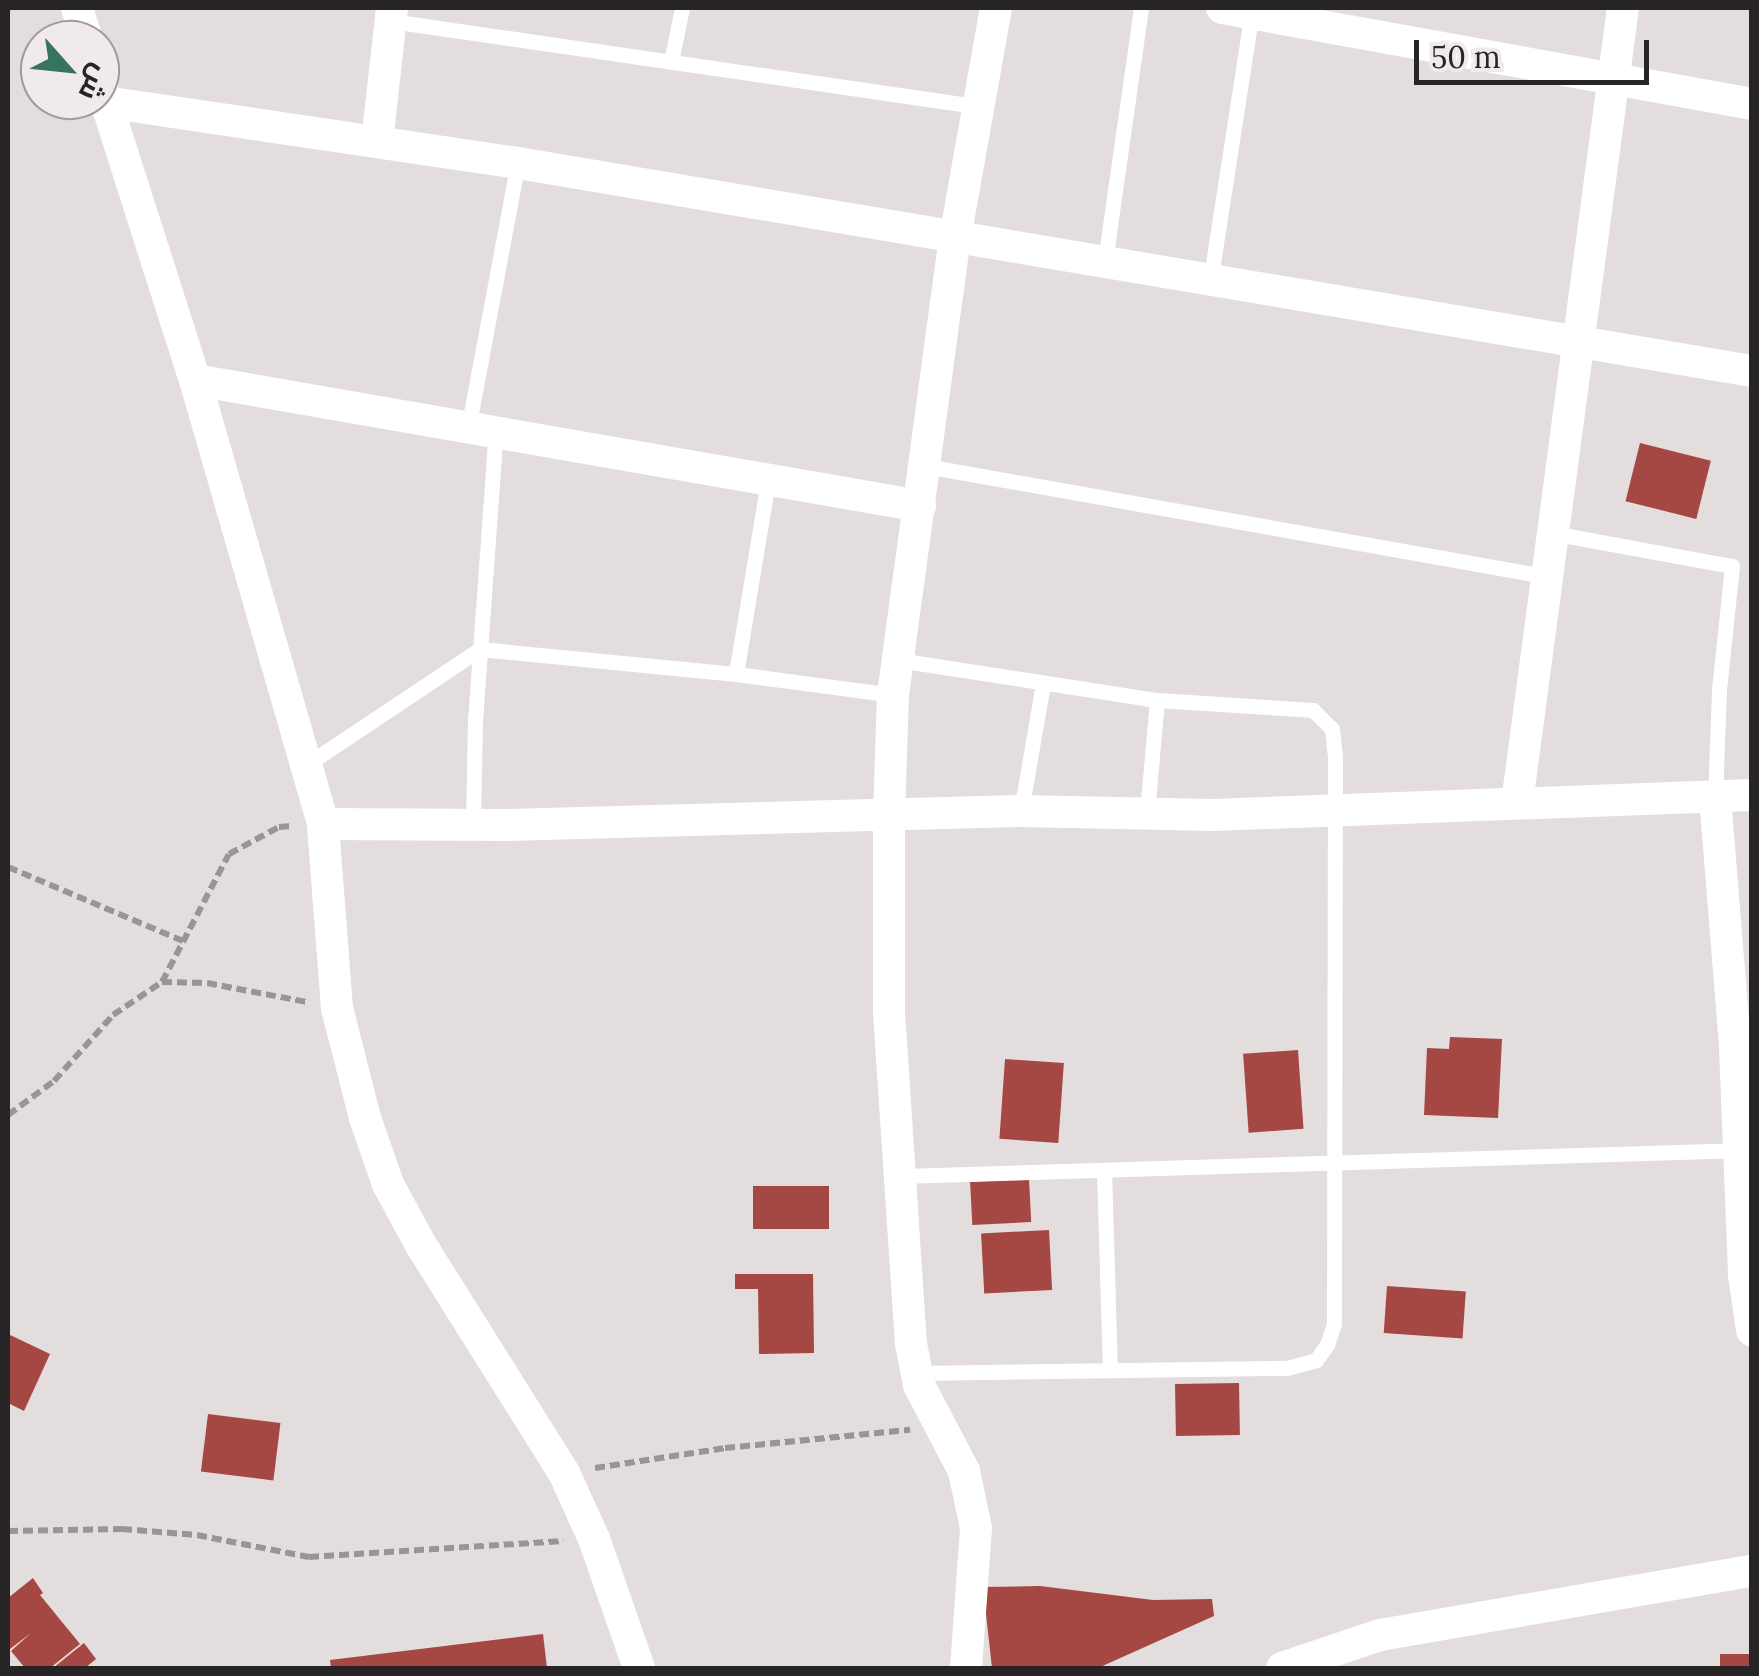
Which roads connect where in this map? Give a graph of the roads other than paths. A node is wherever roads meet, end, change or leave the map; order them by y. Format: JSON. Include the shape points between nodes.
{"nodes":[{"id":1,"x":682,"y":8,"type":"edge"},
{"id":2,"x":996,"y":8,"type":"edge"},
{"id":3,"x":1140,"y":8,"type":"edge"},
{"id":4,"x":1624,"y":8,"type":"edge"},
{"id":5,"x":1242,"y":9,"type":"edge"},
{"id":6,"x":391,"y":14,"type":"edge"},
{"id":7,"x":671,"y":62,"type":"junction"},
{"id":8,"x":1613,"y":81,"type":"junction"},
{"id":9,"x":1752,"y":95,"type":"edge"},
{"id":10,"x":120,"y":96,"type":"edge"},
{"id":11,"x":1751,"y":104,"type":"edge"},
{"id":12,"x":982,"y":107,"type":"junction"},
{"id":13,"x":112,"y":120,"type":"edge"},
{"id":14,"x":377,"y":142,"type":"junction"},
{"id":15,"x":518,"y":163,"type":"junction"},
{"id":16,"x":955,"y":238,"type":"junction"},
{"id":17,"x":1105,"y":260,"type":"junction"},
{"id":18,"x":1211,"y":276,"type":"junction"},
{"id":19,"x":1576,"y":340,"type":"junction"},
{"id":20,"x":1752,"y":371,"type":"edge"},
{"id":21,"x":195,"y":380,"type":"junction"},
{"id":22,"x":482,"y":430,"type":"junction"},
{"id":23,"x":926,"y":466,"type":"junction"},
{"id":24,"x":768,"y":480,"type":"junction"},
{"id":25,"x":920,"y":506,"type":"junction"},
{"id":26,"x":1552,"y":533,"type":"junction"},
{"id":27,"x":1732,"y":566,"type":"junction"},
{"id":28,"x":1752,"y":569,"type":"edge"},
{"id":29,"x":1544,"y":576,"type":"junction"},
{"id":30,"x":480,"y":649,"type":"junction"},
{"id":31,"x":898,"y":660,"type":"junction"},
{"id":32,"x":736,"y":674,"type":"junction"},
{"id":33,"x":1043,"y":683,"type":"junction"},
{"id":34,"x":894,"y":695,"type":"junction"},
{"id":35,"x":1157,"y":700,"type":"junction"},
{"id":36,"x":306,"y":766,"type":"junction"},
{"id":37,"x":1752,"y":796,"type":"edge"},
{"id":38,"x":1715,"y":797,"type":"junction"},
{"id":39,"x":1517,"y":803,"type":"junction"},
{"id":40,"x":1022,"y":811,"type":"junction"},
{"id":41,"x":1147,"y":813,"type":"junction"},
{"id":42,"x":1333,"y":813,"type":"junction"},
{"id":43,"x":889,"y":815,"type":"junction"},
{"id":44,"x":474,"y":823,"type":"junction"},
{"id":45,"x":323,"y":824,"type":"junction"},
{"id":46,"x":1746,"y":1150,"type":"edge"},
{"id":47,"x":1331,"y":1163,"type":"junction"},
{"id":48,"x":1104,"y":1170,"type":"junction"},
{"id":49,"x":901,"y":1176,"type":"junction"},
{"id":50,"x":1752,"y":1330,"type":"edge"},
{"id":51,"x":1110,"y":1370,"type":"junction"},
{"id":52,"x":916,"y":1373,"type":"junction"},
{"id":53,"x":1752,"y":1571,"type":"edge"},
{"id":54,"x":639,"y":1668,"type":"edge"},
{"id":55,"x":966,"y":1668,"type":"edge"},
{"id":56,"x":1282,"y":1668,"type":"edge"}],
"edges":[{"from":1,"to":7,"type":"lane"},
{"from":2,"to":12,"type":"street"},
{"from":3,"to":17,"type":"lane"},
{"from":4,"to":8,"type":"street"},
{"from":5,"to":8,"type":"street"},
{"from":5,"to":18,"type":"lane"},
{"from":6,"to":7,"type":"lane"},
{"from":6,"to":14,"type":"street"},
{"from":7,"to":12,"type":"lane"},
{"from":8,"to":11,"type":"street"},
{"from":8,"to":19,"type":"street"},
{"from":9,"to":11,"type":"lane"},
{"from":10,"to":14,"type":"street"},
{"from":12,"to":16,"type":"street"},
{"from":13,"to":21,"type":"street"},
{"from":14,"to":15,"type":"street"},
{"from":15,"to":16,"type":"street"},
{"from":15,"to":22,"type":"lane"},
{"from":16,"to":17,"type":"street"},
{"from":16,"to":23,"type":"street"},
{"from":17,"to":18,"type":"street"},
{"from":18,"to":19,"type":"street"},
{"from":19,"to":20,"type":"street"},
{"from":19,"to":26,"type":"street"},
{"from":21,"to":22,"type":"street"},
{"from":21,"to":36,"type":"street"},
{"from":22,"to":24,"type":"street"},
{"from":22,"to":30,"type":"lane"},
{"from":23,"to":25,"type":"street"},
{"from":23,"to":29,"type":"lane"},
{"from":24,"to":25,"type":"street"},
{"from":24,"to":32,"type":"lane"},
{"from":25,"to":31,"type":"street"},
{"from":26,"to":27,"type":"lane"},
{"from":26,"to":29,"type":"street"},
{"from":27,"to":28,"type":"lane"},
{"from":27,"to":38,"type":"lane"},
{"from":29,"to":39,"type":"street"},
{"from":30,"to":32,"type":"lane"},
{"from":30,"to":36,"type":"lane"},
{"from":30,"to":44,"type":"lane"},
{"from":31,"to":33,"type":"lane"},
{"from":31,"to":34,"type":"street"},
{"from":32,"to":34,"type":"lane"},
{"from":33,"to":35,"type":"lane"},
{"from":33,"to":40,"type":"lane"},
{"from":34,"to":43,"type":"street"},
{"from":35,"to":41,"type":"lane"},
{"from":35,"to":42,"type":"lane","via":[[1324,716],[1336,757]]},
{"from":36,"to":45,"type":"street"},
{"from":37,"to":38,"type":"street"},
{"from":38,"to":39,"type":"street"},
{"from":38,"to":46,"type":"street"},
{"from":39,"to":42,"type":"street"},
{"from":40,"to":41,"type":"street"},
{"from":40,"to":43,"type":"street"},
{"from":41,"to":42,"type":"street"},
{"from":42,"to":47,"type":"lane"},
{"from":43,"to":44,"type":"street"},
{"from":43,"to":49,"type":"street","via":[[889,1011]]},
{"from":44,"to":45,"type":"street"},
{"from":45,"to":54,"type":"street","via":[[338,1008],[388,1184],[564,1473]]},
{"from":46,"to":47,"type":"lane"},
{"from":46,"to":50,"type":"street","via":[[1744,1275]]},
{"from":47,"to":48,"type":"lane"},
{"from":47,"to":51,"type":"lane","via":[[1334,1324],[1316,1360],[1287,1368]]},
{"from":48,"to":49,"type":"lane"},
{"from":48,"to":51,"type":"lane"},
{"from":49,"to":52,"type":"street"},
{"from":51,"to":52,"type":"lane"},
{"from":52,"to":55,"type":"street","via":[[964,1471],[976,1528]]},
{"from":53,"to":56,"type":"street","via":[[1380,1635]]}]}
